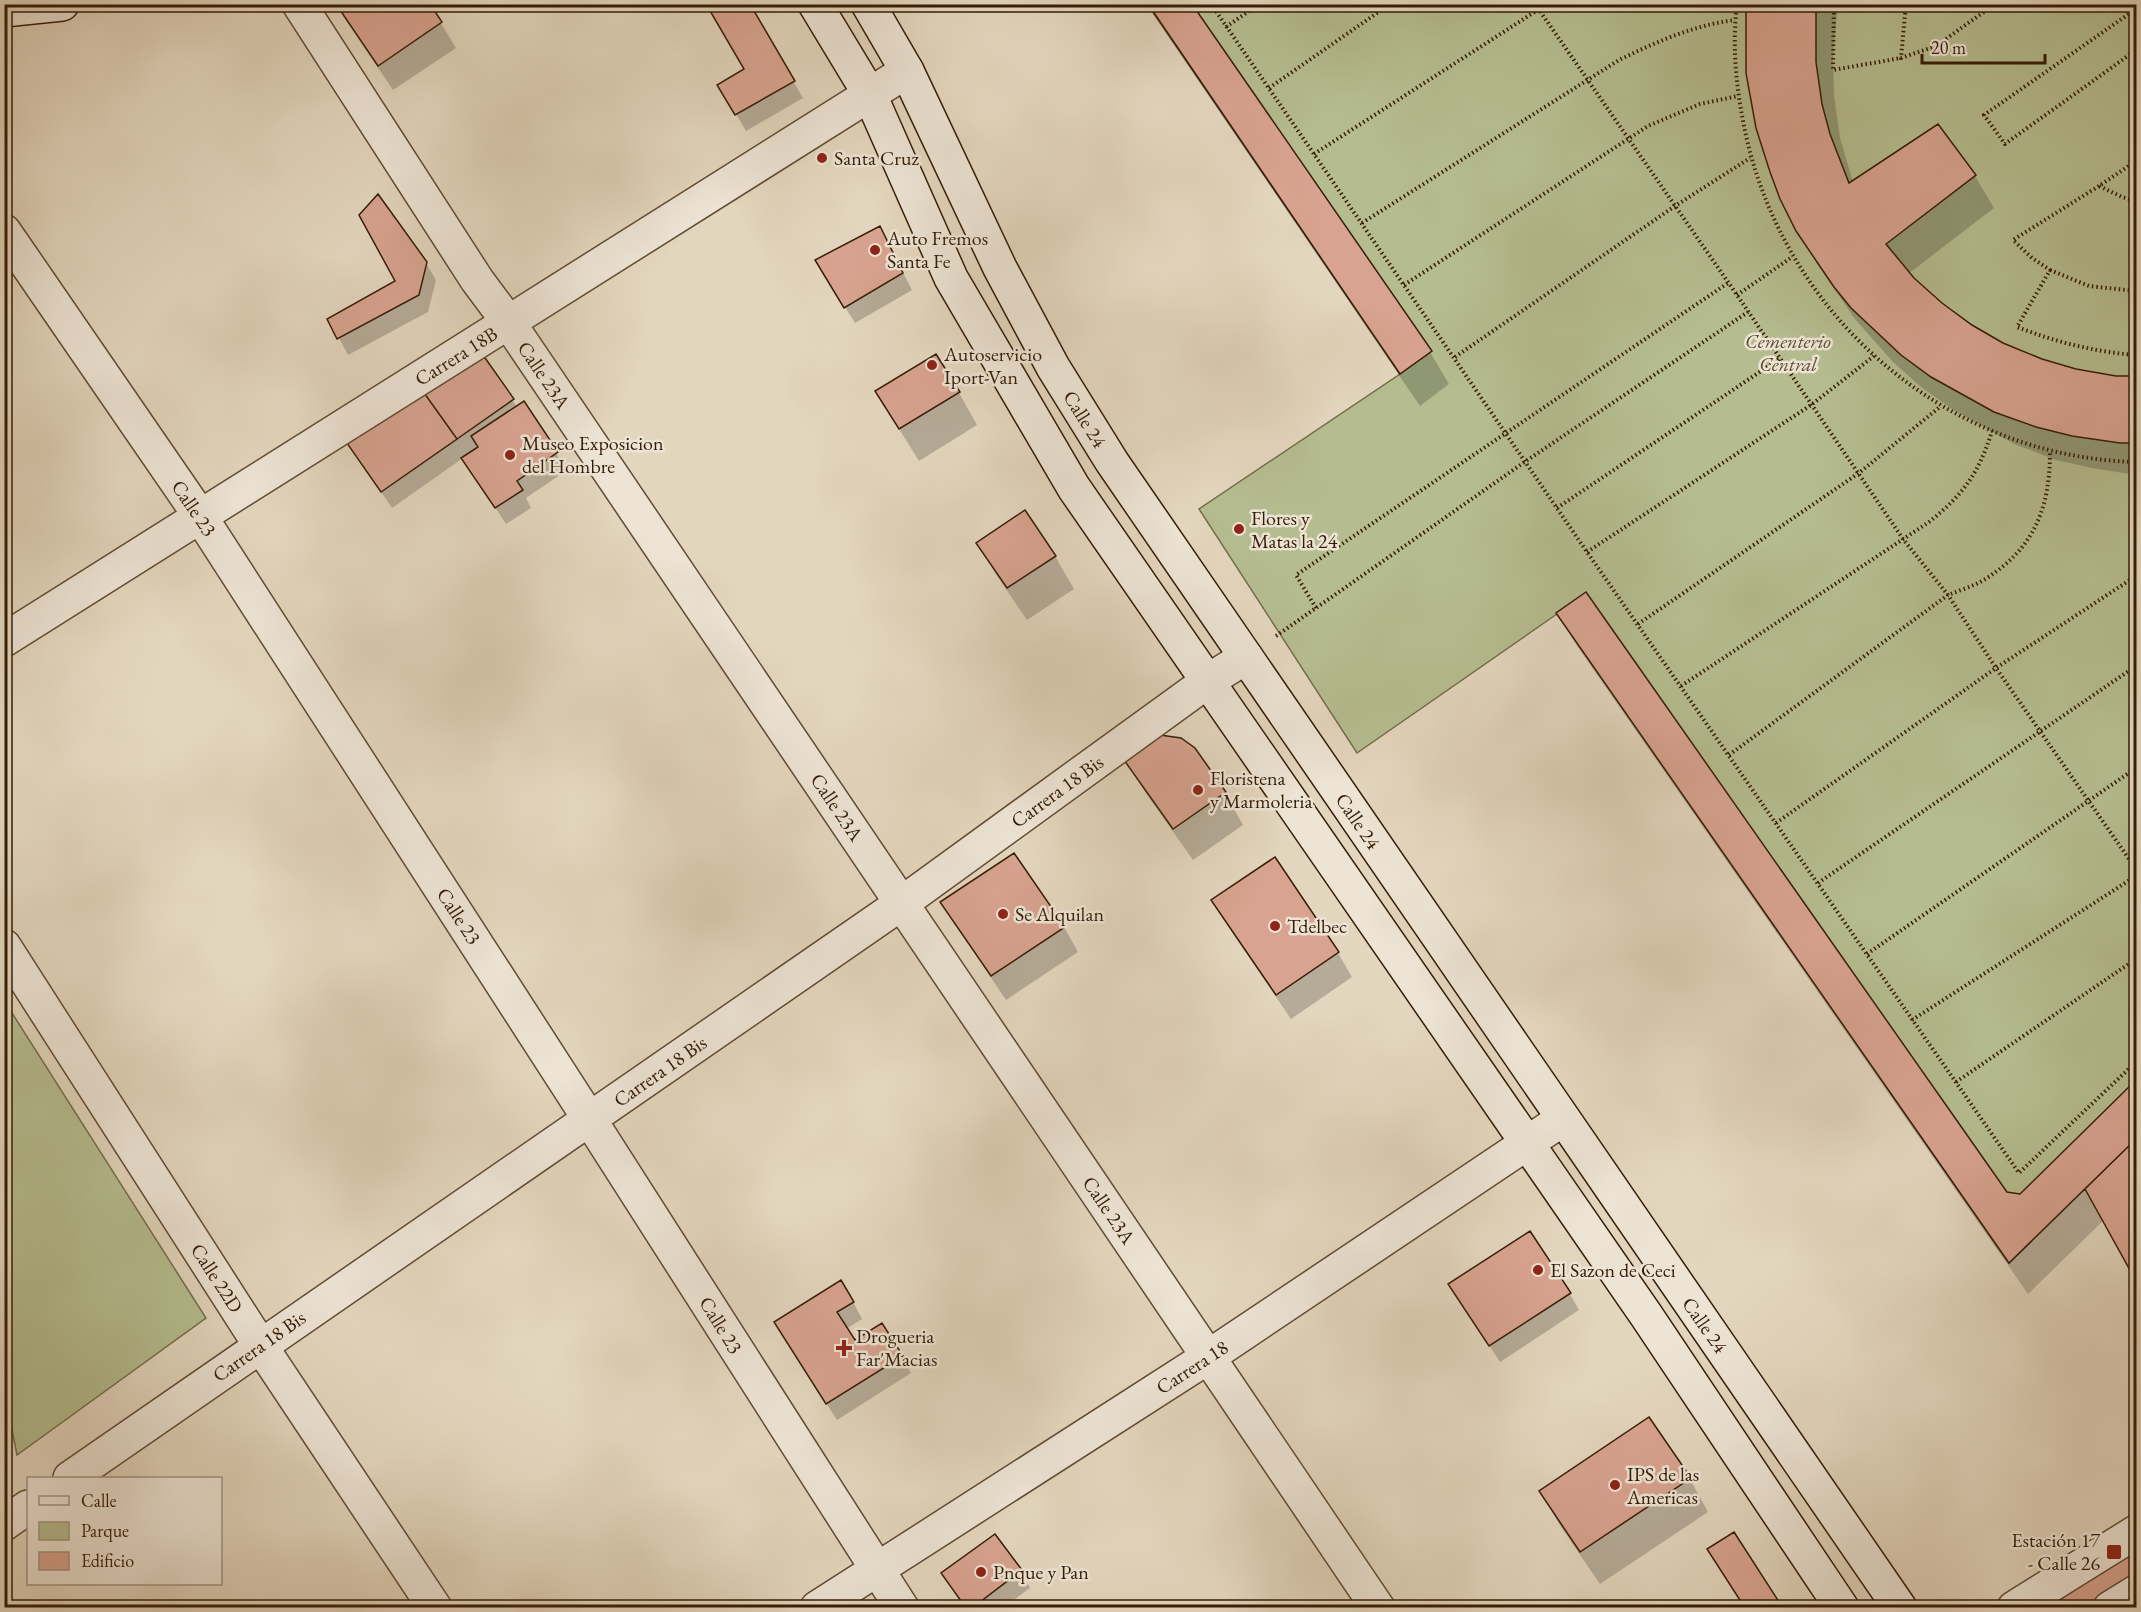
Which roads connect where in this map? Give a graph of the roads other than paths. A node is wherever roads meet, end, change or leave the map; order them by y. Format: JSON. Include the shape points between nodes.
{"nodes":[{"id":1,"x":62,"y":4,"type":"edge"},
{"id":2,"x":299,"y":4,"type":"edge"},
{"id":3,"x":814,"y":4,"type":"edge"},
{"id":4,"x":868,"y":4,"type":"edge"},
{"id":5,"x":4,"y":10,"type":"edge"},
{"id":6,"x":907,"y":71,"type":"junction"},
{"id":7,"x":870,"y":95,"type":"junction"},
{"id":8,"x":4,"y":231,"type":"edge"},
{"id":9,"x":509,"y":323,"type":"junction"},
{"id":10,"x":200,"y":516,"type":"junction"},
{"id":11,"x":4,"y":640,"type":"edge"},
{"id":12,"x":1246,"y":657,"type":"junction"},
{"id":13,"x":1208,"y":681,"type":"junction"},
{"id":14,"x":902,"y":903,"type":"junction"},
{"id":15,"x":4,"y":946,"type":"edge"},
{"id":16,"x":1563,"y":1119,"type":"junction"},
{"id":17,"x":590,"y":1120,"type":"junction"},
{"id":18,"x":1527,"y":1143,"type":"junction"},
{"id":19,"x":260,"y":1345,"type":"junction"},
{"id":20,"x":1208,"y":1357,"type":"junction"},
{"id":21,"x":73,"y":1477,"type":"edge"},
{"id":22,"x":27,"y":1508,"type":"edge"},
{"id":23,"x":4,"y":1524,"type":"edge"},
{"id":24,"x":2136,"y":1532,"type":"edge"},
{"id":25,"x":876,"y":1569,"type":"junction"},
{"id":26,"x":2136,"y":1592,"type":"edge"},
{"id":27,"x":435,"y":1608,"type":"edge"},
{"id":28,"x":817,"y":1608,"type":"edge"},
{"id":29,"x":902,"y":1608,"type":"edge"},
{"id":30,"x":1378,"y":1608,"type":"edge"},
{"id":31,"x":1842,"y":1608,"type":"edge"},
{"id":32,"x":1900,"y":1608,"type":"edge"},
{"id":33,"x":2014,"y":1608,"type":"edge"},
{"id":34,"x":2110,"y":1608,"type":"edge"}],
"edges":[{"from":1,"to":5,"type":"street"},
{"from":2,"to":9,"type":"street","name":"Calle 23A","via":[[477,280]]},
{"from":3,"to":7,"type":"street"},
{"from":4,"to":6,"type":"street","name":"Calle 24"},
{"from":6,"to":7,"type":"street","name":"Carrera 18B"},
{"from":6,"to":12,"type":"street","name":"Calle 24","via":[[1000,268],[1053,368],[1112,462]]},
{"from":7,"to":9,"type":"street","name":"Carrera 18B"},
{"from":7,"to":13,"type":"street","via":[[951,278],[1074,488]]},
{"from":8,"to":10,"type":"street","name":"Calle 23"},
{"from":9,"to":10,"type":"street","name":"Carrera 18B"},
{"from":9,"to":14,"type":"street","name":"Calle 23A"},
{"from":10,"to":11,"type":"street","name":"Carrera 18B"},
{"from":10,"to":17,"type":"street","name":"Calle 23"},
{"from":12,"to":13,"type":"street","name":"Carrera 18 Bis"},
{"from":12,"to":16,"type":"street","name":"Calle 24"},
{"from":13,"to":14,"type":"street","name":"Carrera 18 Bis"},
{"from":13,"to":18,"type":"street"},
{"from":14,"to":17,"type":"street","name":"Carrera 18 Bis"},
{"from":14,"to":20,"type":"street","name":"Calle 23A"},
{"from":15,"to":19,"type":"street","name":"Calle 22D"},
{"from":16,"to":18,"type":"street","name":"Carrera 18"},
{"from":16,"to":32,"type":"street","name":"Calle 24"},
{"from":17,"to":19,"type":"street","name":"Carrera 18 Bis"},
{"from":17,"to":25,"type":"street","name":"Calle 23"},
{"from":18,"to":20,"type":"street","name":"Carrera 18"},
{"from":18,"to":31,"type":"street"},
{"from":19,"to":21,"type":"street","name":"Carrera 18 Bis"},
{"from":19,"to":27,"type":"street","name":"Calle 22D"},
{"from":20,"to":25,"type":"street","name":"Carrera 18"},
{"from":20,"to":30,"type":"street","name":"Calle 23A"},
{"from":22,"to":23,"type":"street"},
{"from":24,"to":33,"type":"street"},
{"from":25,"to":28,"type":"street","name":"Carrera 18"},
{"from":25,"to":29,"type":"street","name":"Calle 23"},
{"from":26,"to":34,"type":"street"}]}
